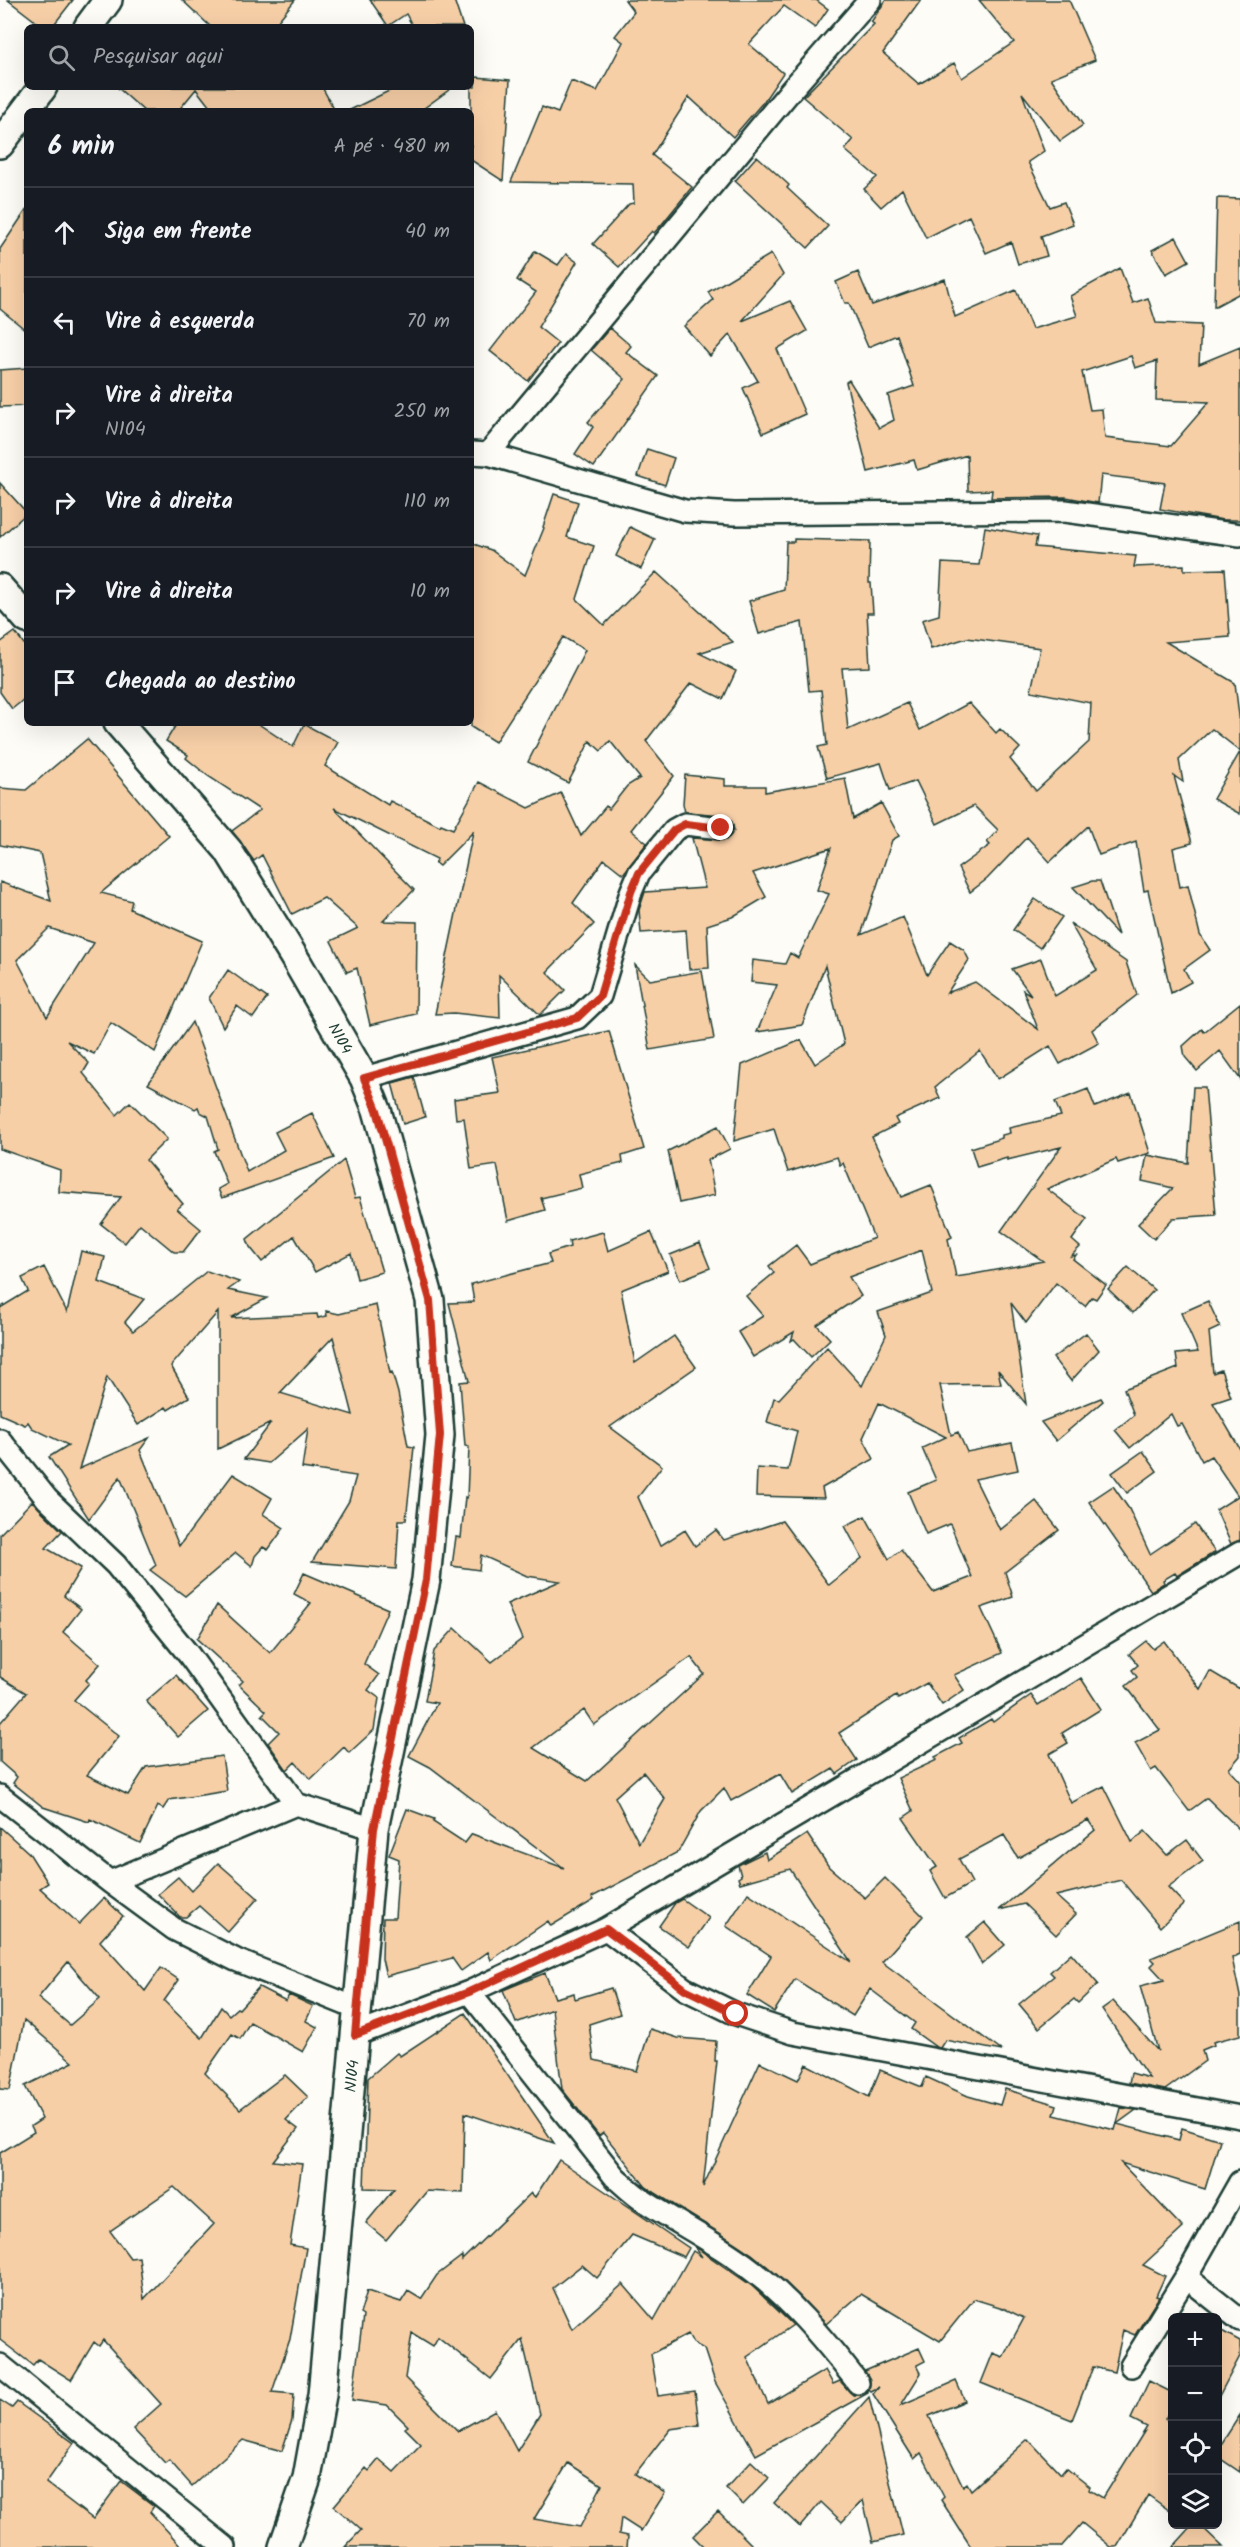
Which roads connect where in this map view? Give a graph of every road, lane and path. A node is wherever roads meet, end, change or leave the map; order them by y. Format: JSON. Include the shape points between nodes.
{"nodes":[{"id":1,"x":108,"y":0,"type":"edge"},
{"id":2,"x":870,"y":0,"type":"edge"},
{"id":3,"x":90,"y":24,"type":"edge"},
{"id":4,"x":41,"y":90,"type":"edge"},
{"id":5,"x":27,"y":108,"type":"edge"},
{"id":6,"x":24,"y":112,"type":"edge"},
{"id":7,"x":0,"y":144,"type":"edge"},
{"id":8,"x":480,"y":454,"type":"edge"},
{"id":9,"x":1240,"y":535,"type":"edge"},
{"id":10,"x":1,"y":589,"type":"edge"},
{"id":11,"x":24,"y":616,"type":"edge"},
{"id":12,"x":121,"y":726,"type":"edge"},
{"id":13,"x":721,"y":828,"type":"dead end"},
{"id":14,"x":364,"y":1078,"type":"junction"},
{"id":15,"x":0,"y":1440,"type":"edge"},
{"id":16,"x":1240,"y":1553,"type":"edge"},
{"id":17,"x":0,"y":1796,"type":"edge"},
{"id":18,"x":296,"y":1804,"type":"junction"},
{"id":19,"x":374,"y":1829,"type":"junction"},
{"id":20,"x":110,"y":1882,"type":"junction"},
{"id":21,"x":606,"y":1929,"type":"junction"},
{"id":22,"x":469,"y":1992,"type":"junction"},
{"id":23,"x":357,"y":2022,"type":"junction"},
{"id":24,"x":1240,"y":2117,"type":"edge"},
{"id":25,"x":1240,"y":2182,"type":"edge"},
{"id":26,"x":1186,"y":2277,"type":"junction"},
{"id":27,"x":1240,"y":2320,"type":"edge"},
{"id":28,"x":0,"y":2365,"type":"edge"},
{"id":29,"x":1131,"y":2366,"type":"dead end"},
{"id":30,"x":858,"y":2383,"type":"dead end"},
{"id":31,"x":225,"y":2547,"type":"edge"},
{"id":32,"x":283,"y":2547,"type":"edge"}],
"edges":[{"from":1,"to":3,"type":"street"},
{"from":2,"to":8,"type":"street"},
{"from":4,"to":5,"type":"street"},
{"from":6,"to":7,"type":"street"},
{"from":8,"to":9,"type":"street","via":[[685,511],[1065,511]]},
{"from":10,"to":11,"type":"street"},
{"from":12,"to":14,"type":"street","name":"N104","number":"N104","via":[[228,850]]},
{"from":13,"to":14,"type":"street","via":[[685,824],[674,830],[639,873],[600,996],[577,1018]]},
{"from":14,"to":19,"type":"street","name":"N104","number":"N104","via":[[377,1110],[430,1300],[440,1435],[426,1580]]},
{"from":15,"to":18,"type":"street","via":[[48,1498],[116,1565],[181,1646]]},
{"from":16,"to":21,"type":"street"},
{"from":17,"to":20,"type":"street"},
{"from":18,"to":19,"type":"street"},
{"from":18,"to":20,"type":"street"},
{"from":19,"to":23,"type":"street","name":"N104","number":"N104"},
{"from":20,"to":23,"type":"street","via":[[174,1929]]},
{"from":21,"to":22,"type":"street"},
{"from":21,"to":24,"type":"street","via":[[685,1989],[736,2014],[793,2032]]},
{"from":22,"to":23,"type":"street"},
{"from":22,"to":30,"type":"street","via":[[615,2177],[645,2202],[695,2230],[780,2292]]},
{"from":23,"to":32,"type":"street","name":"N104","number":"N104","via":[[322,2395],[307,2478]]},
{"from":25,"to":26,"type":"street"},
{"from":26,"to":27,"type":"street"},
{"from":26,"to":29,"type":"street"},
{"from":28,"to":31,"type":"street"}]}
